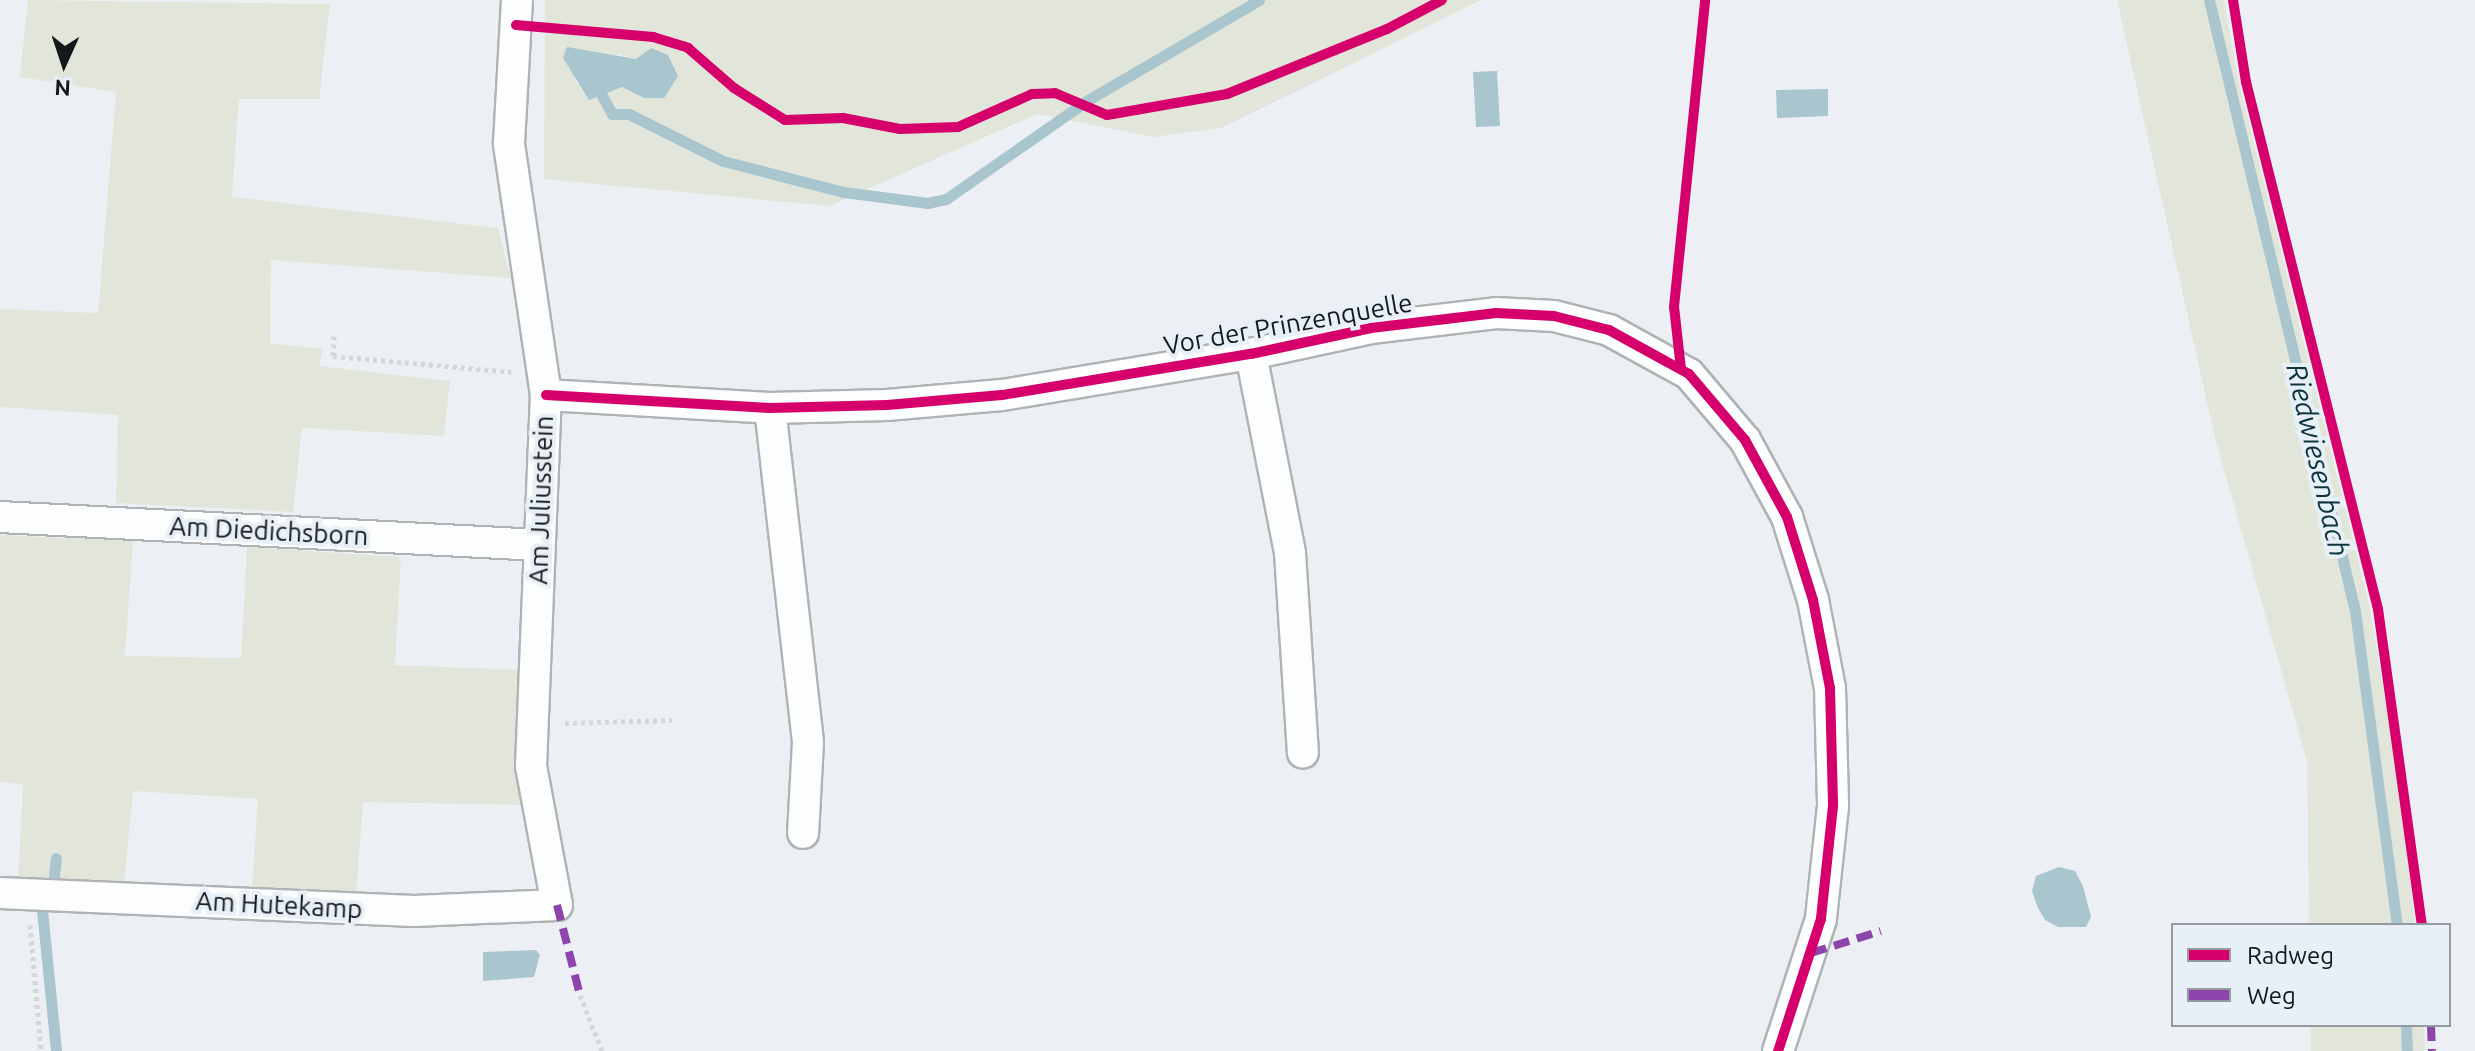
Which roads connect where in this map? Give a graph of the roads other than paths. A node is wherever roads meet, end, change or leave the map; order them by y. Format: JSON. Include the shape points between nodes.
{"nodes":[{"id":1,"x":517,"y":0,"type":"edge"},
{"id":2,"x":1251,"y":354,"type":"junction"},
{"id":3,"x":545,"y":385,"type":"junction"},
{"id":4,"x":770,"y":408,"type":"junction"},
{"id":5,"x":0,"y":517,"type":"edge"},
{"id":6,"x":539,"y":545,"type":"junction"},
{"id":7,"x":1303,"y":753,"type":"dead end"},
{"id":8,"x":803,"y":833,"type":"dead end"},
{"id":9,"x":14,"y":894,"type":"edge"},
{"id":10,"x":557,"y":905,"type":"joint"},
{"id":11,"x":1778,"y":1051,"type":"edge"}],
"edges":[{"from":1,"to":3,"type":"street","name":"Am Juliusstein","via":[[509,143]]},
{"from":2,"to":4,"type":"street","name":"Vor der Prinzenquelle","via":[[1002,395]]},
{"from":2,"to":7,"type":"street","name":"Vor der Prinzenquelle","via":[[1290,553],[1301,653]]},
{"from":2,"to":11,"type":"street","name":"Vor der Prinzenquelle","via":[[1371,328],[1496,313],[1554,316],[1609,330],[1689,374],[1745,440],[1787,517],[1813,600],[1830,688],[1833,806],[1821,919]]},
{"from":3,"to":4,"type":"street","name":"Vor der Prinzenquelle"},
{"from":3,"to":6,"type":"street","name":"Am Juliusstein"},
{"from":4,"to":8,"type":"street","via":[[808,742]]},
{"from":5,"to":6,"type":"street","name":"Am Diedichsborn"},
{"from":6,"to":10,"type":"street","name":"Am Juliusstein","via":[[531,766]]},
{"from":9,"to":10,"type":"street","name":"Am Hutekamp","via":[[432,912]]}]}
